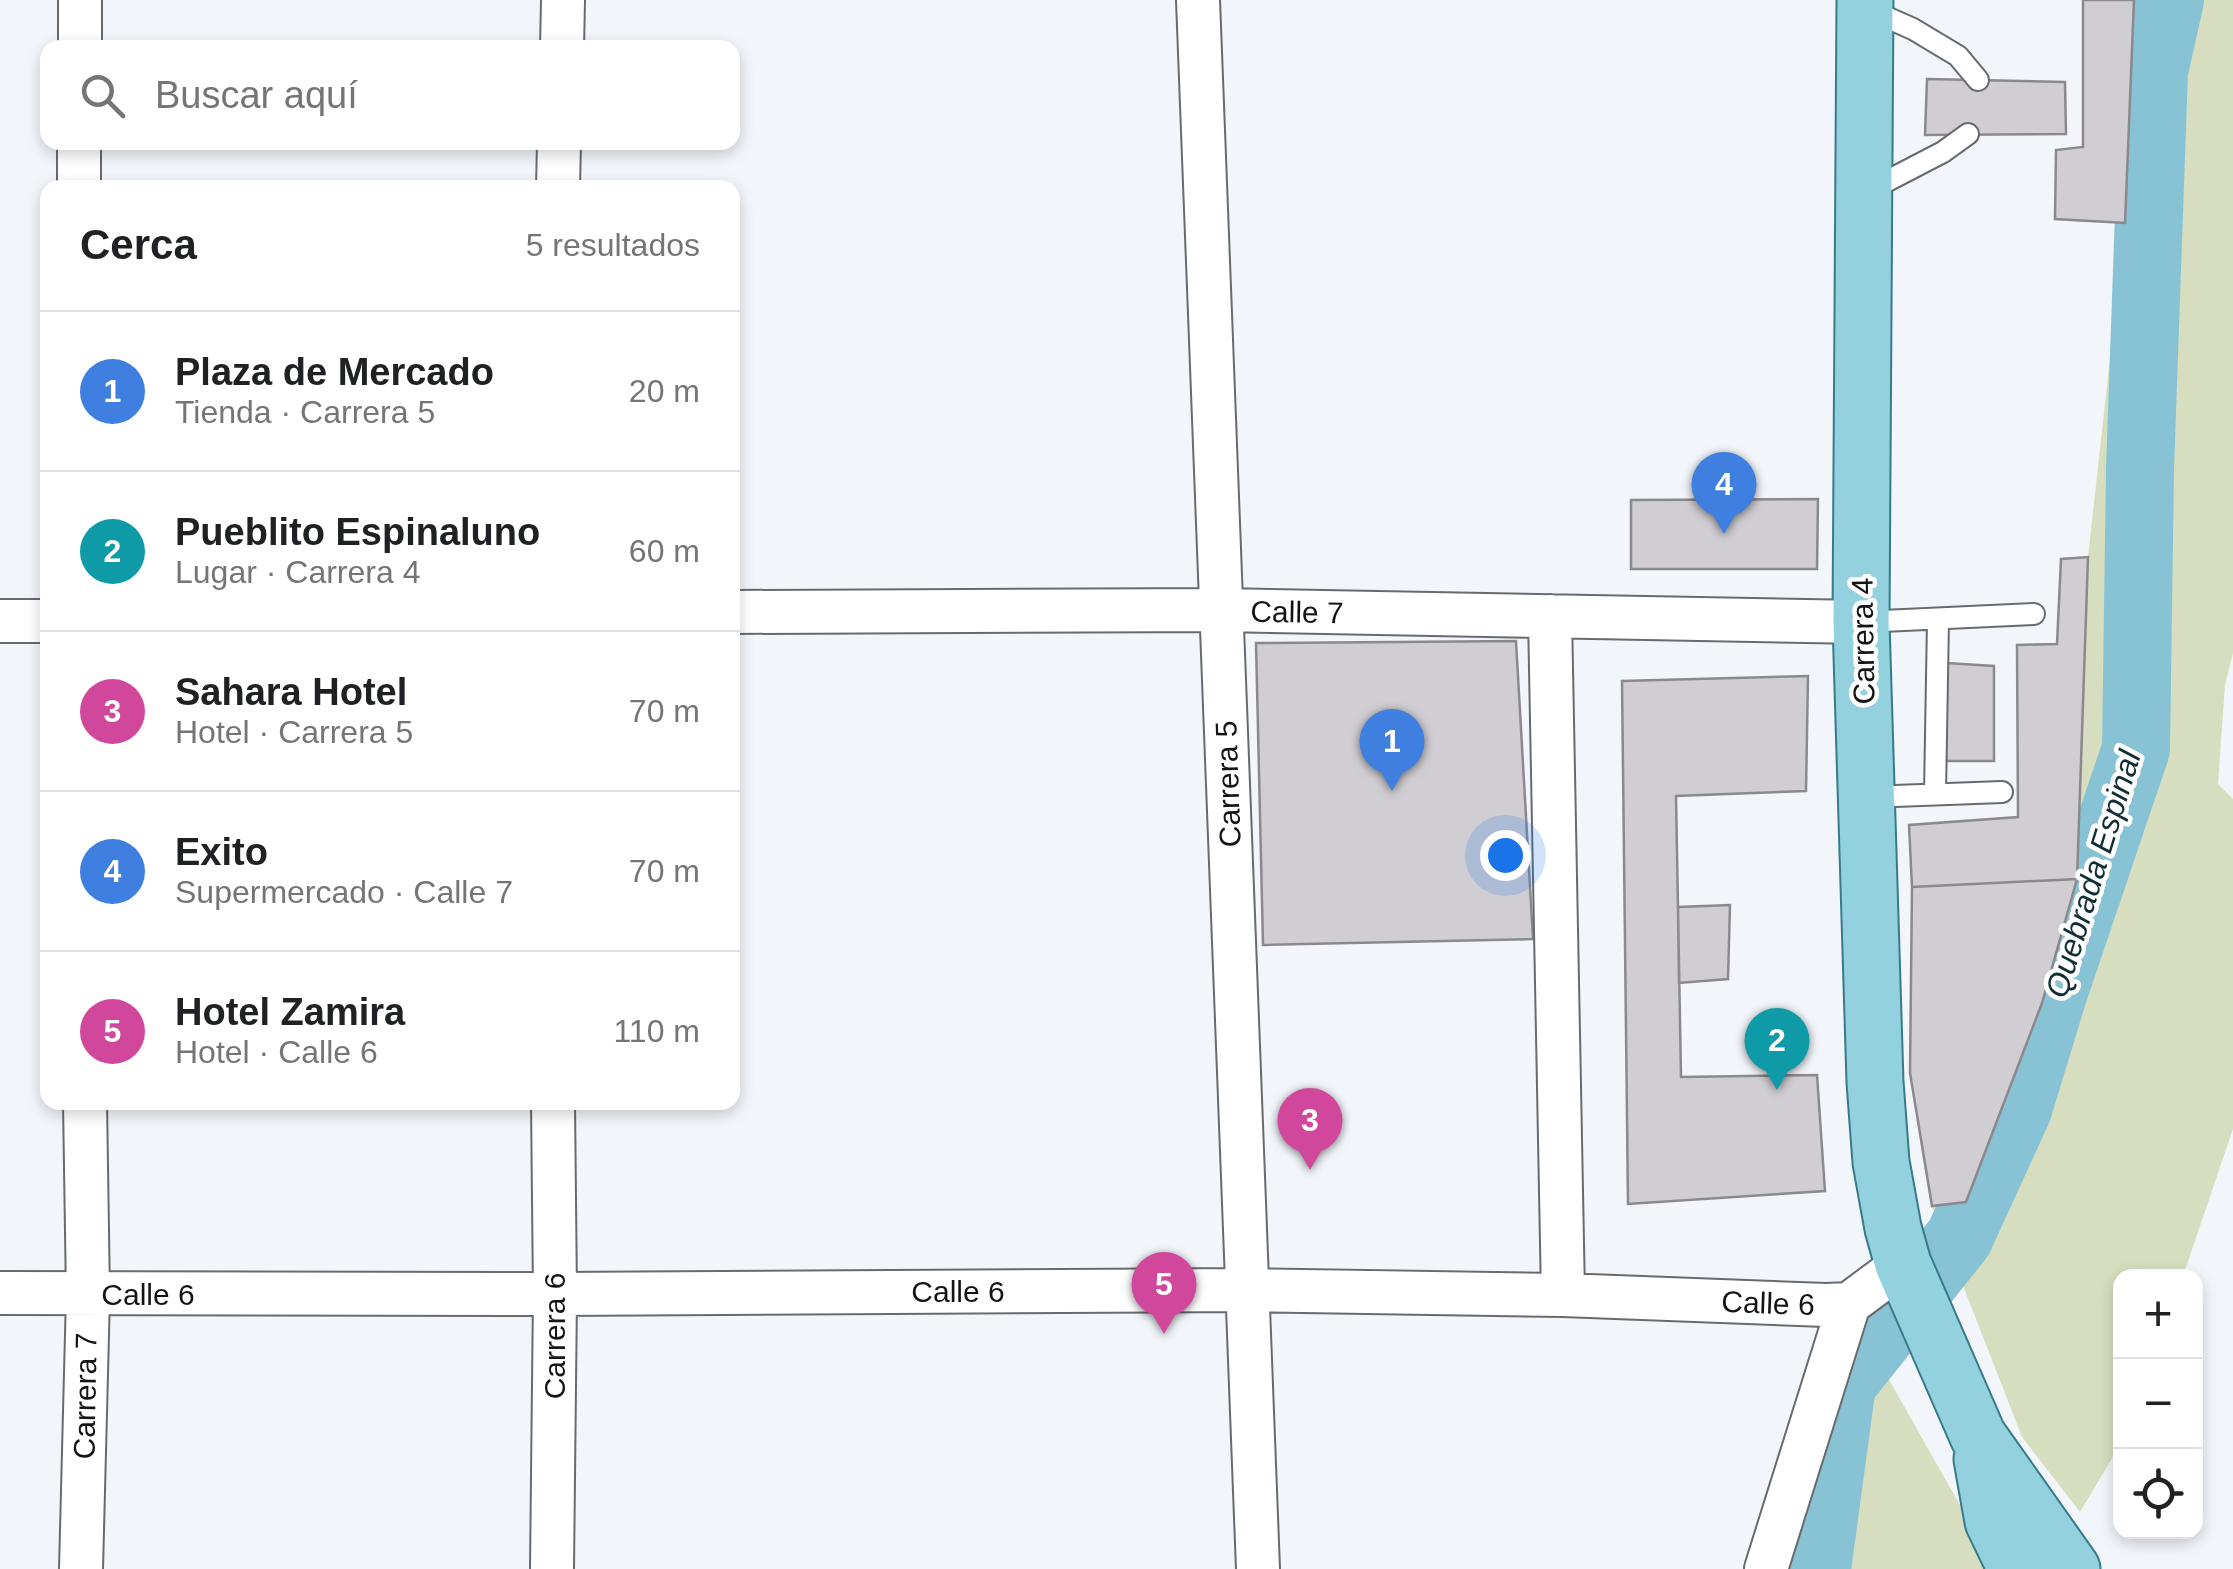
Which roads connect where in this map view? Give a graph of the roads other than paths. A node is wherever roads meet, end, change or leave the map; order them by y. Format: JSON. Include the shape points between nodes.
{"nodes":[{"id":1,"x":80,"y":0,"type":"edge"},
{"id":2,"x":562,"y":0,"type":"edge"},
{"id":3,"x":1198,"y":0,"type":"edge"},
{"id":4,"x":1865,"y":4,"type":"edge"},
{"id":5,"x":80,"y":40,"type":"edge"},
{"id":6,"x":562,"y":40,"type":"edge"},
{"id":7,"x":1978,"y":80,"type":"dead end"},
{"id":8,"x":1968,"y":134,"type":"dead end"},
{"id":9,"x":79,"y":150,"type":"edge"},
{"id":10,"x":560,"y":150,"type":"edge"},
{"id":11,"x":79,"y":180,"type":"edge"},
{"id":12,"x":558,"y":180,"type":"edge"},
{"id":13,"x":1864,"y":193,"type":"junction"},
{"id":14,"x":1222,"y":610,"type":"junction"},
{"id":15,"x":740,"y":612,"type":"edge"},
{"id":16,"x":2034,"y":614,"type":"dead end"},
{"id":17,"x":1550,"y":616,"type":"junction"},
{"id":18,"x":1938,"y":620,"type":"junction"},
{"id":19,"x":0,"y":621,"type":"edge"},
{"id":20,"x":40,"y":621,"type":"edge"},
{"id":21,"x":1861,"y":622,"type":"junction"},
{"id":22,"x":2002,"y":792,"type":"dead end"},
{"id":23,"x":1935,"y":794,"type":"junction"},
{"id":24,"x":1866,"y":797,"type":"junction"},
{"id":25,"x":84,"y":1110,"type":"edge"},
{"id":26,"x":553,"y":1110,"type":"edge"},
{"id":27,"x":1906,"y":1270,"type":"junction"},
{"id":28,"x":1246,"y":1290,"type":"junction"},
{"id":29,"x":0,"y":1293,"type":"edge"},
{"id":30,"x":88,"y":1294,"type":"junction"},
{"id":31,"x":554,"y":1294,"type":"junction"},
{"id":32,"x":1564,"y":1295,"type":"junction"},
{"id":33,"x":1849,"y":1304,"type":"junction"},
{"id":34,"x":1977,"y":1434,"type":"junction"},
{"id":35,"x":81,"y":1569,"type":"edge"},
{"id":36,"x":552,"y":1569,"type":"edge"},
{"id":37,"x":1258,"y":1569,"type":"edge"},
{"id":38,"x":1766,"y":1569,"type":"edge"},
{"id":39,"x":2016,"y":1569,"type":"edge"},
{"id":40,"x":2072,"y":1569,"type":"edge"}],
"edges":[{"from":1,"to":5,"type":"street"},
{"from":2,"to":6,"type":"street"},
{"from":3,"to":14,"type":"street","name":"Carrera 5"},
{"from":4,"to":7,"type":"lane","via":[[1958,56]]},
{"from":4,"to":13,"type":"main road","name":"Carrera 4"},
{"from":8,"to":13,"type":"lane"},
{"from":9,"to":11,"type":"street"},
{"from":10,"to":12,"type":"street"},
{"from":13,"to":21,"type":"main road","name":"Carrera 4"},
{"from":14,"to":15,"type":"street","name":"Calle 7"},
{"from":14,"to":17,"type":"street","name":"Calle 7"},
{"from":14,"to":28,"type":"street","name":"Carrera 5"},
{"from":16,"to":18,"type":"lane"},
{"from":17,"to":21,"type":"street","name":"Calle 7"},
{"from":17,"to":32,"type":"street"},
{"from":18,"to":21,"type":"lane"},
{"from":18,"to":23,"type":"lane"},
{"from":19,"to":20,"type":"street"},
{"from":21,"to":24,"type":"main road","name":"Carrera 4"},
{"from":22,"to":23,"type":"lane"},
{"from":23,"to":24,"type":"lane"},
{"from":24,"to":27,"type":"main road","name":"Carrera 4","via":[[1874,1082],[1881,1162]]},
{"from":25,"to":30,"type":"street","name":"Carrera 7"},
{"from":26,"to":31,"type":"street","name":"Carrera 6"},
{"from":27,"to":33,"type":"street","name":"Calle 6"},
{"from":27,"to":34,"type":"main road","name":"Carrera 4"},
{"from":28,"to":31,"type":"street","name":"Calle 6"},
{"from":28,"to":32,"type":"street","name":"Calle 6"},
{"from":28,"to":37,"type":"street","name":"Carrera 5"},
{"from":29,"to":30,"type":"street","name":"Calle 6"},
{"from":30,"to":31,"type":"street","name":"Calle 6"},
{"from":30,"to":35,"type":"street","name":"Carrera 7"},
{"from":31,"to":36,"type":"street","name":"Carrera 6"},
{"from":32,"to":33,"type":"street","name":"Calle 6"},
{"from":33,"to":38,"type":"street"},
{"from":34,"to":39,"type":"main road","via":[[1993,1522]]},
{"from":34,"to":40,"type":"main road"}]}
